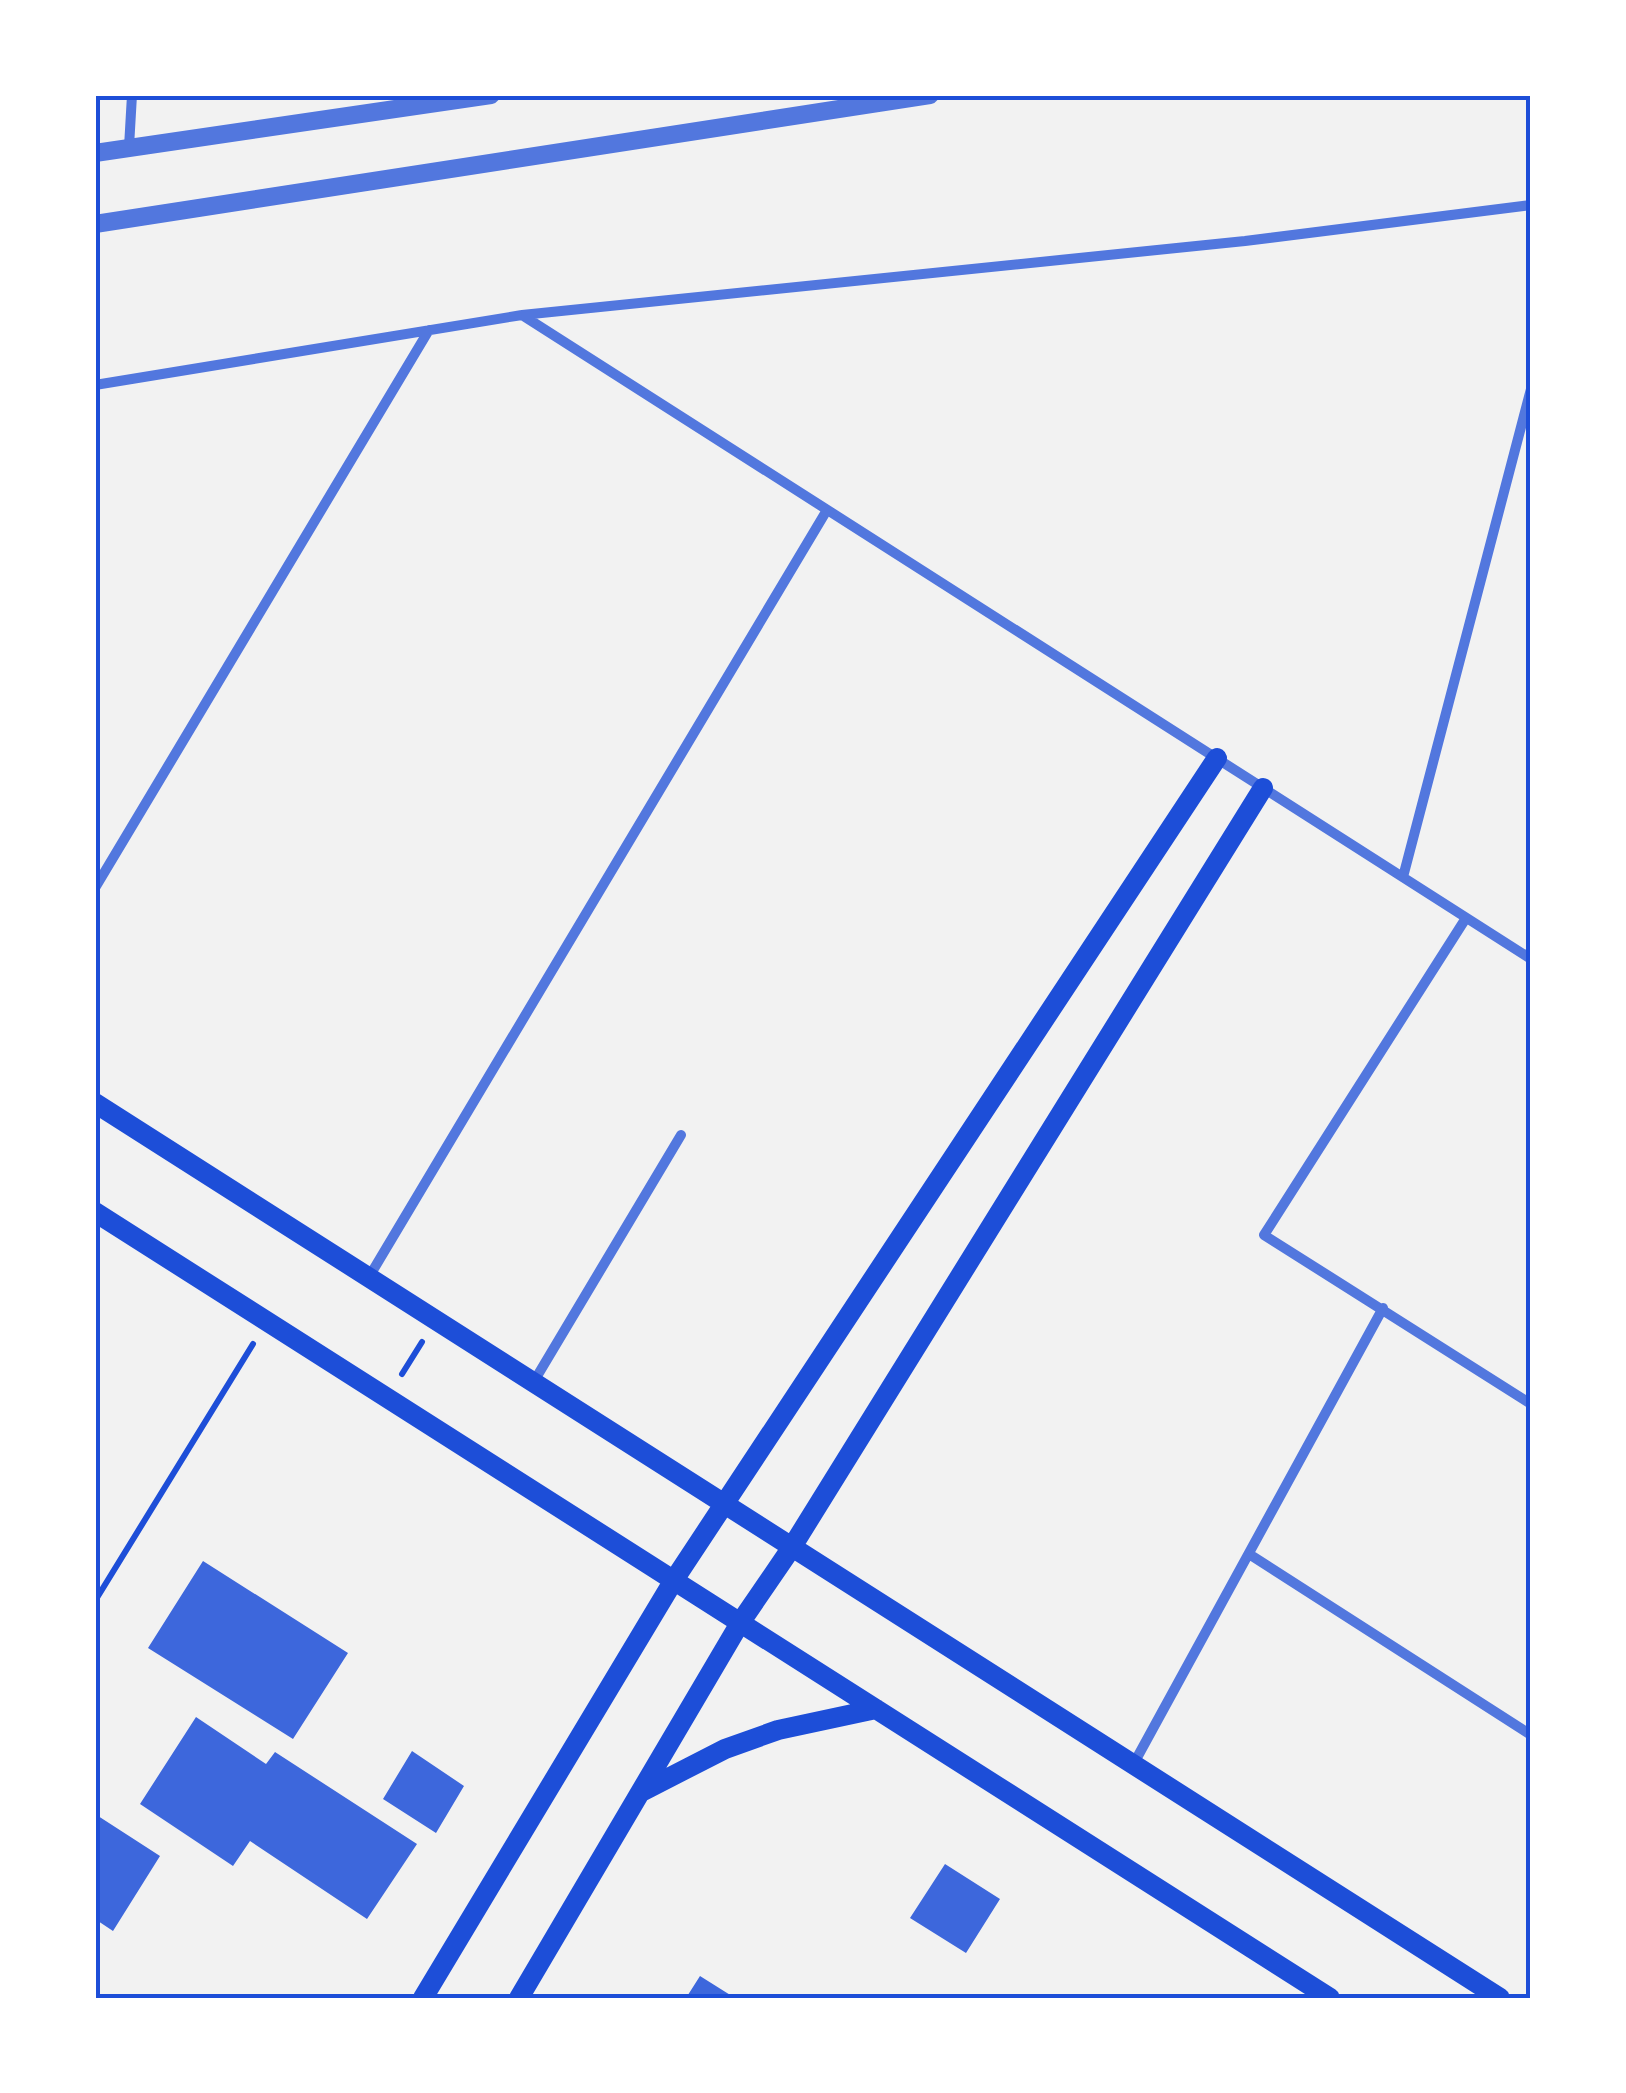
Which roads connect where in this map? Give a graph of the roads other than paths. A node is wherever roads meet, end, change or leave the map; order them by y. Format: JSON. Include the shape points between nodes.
{"nodes":[{"id":1,"x":132,"y":95,"type":"edge"},
{"id":2,"x":491,"y":95,"type":"edge"},
{"id":3,"x":930,"y":95,"type":"edge"},
{"id":4,"x":469,"y":97,"type":"edge"},
{"id":5,"x":130,"y":147,"type":"junction"},
{"id":6,"x":95,"y":153,"type":"edge"},
{"id":7,"x":1531,"y":206,"type":"edge"},
{"id":8,"x":95,"y":224,"type":"edge"},
{"id":9,"x":522,"y":315,"type":"junction"},
{"id":10,"x":429,"y":330,"type":"junction"},
{"id":11,"x":95,"y":385,"type":"edge"},
{"id":12,"x":1531,"y":389,"type":"edge"},
{"id":13,"x":827,"y":510,"type":"junction"},
{"id":14,"x":1217,"y":758,"type":"junction"},
{"id":15,"x":1263,"y":788,"type":"junction"},
{"id":16,"x":1403,"y":877,"type":"junction"},
{"id":17,"x":95,"y":888,"type":"edge"},
{"id":18,"x":1466,"y":918,"type":"junction"},
{"id":19,"x":1531,"y":959,"type":"edge"},
{"id":20,"x":95,"y":1103,"type":"edge"},
{"id":21,"x":681,"y":1134,"type":"dead end"},
{"id":22,"x":95,"y":1212,"type":"edge"},
{"id":23,"x":369,"y":1278,"type":"junction"},
{"id":24,"x":1383,"y":1308,"type":"junction"},
{"id":25,"x":534,"y":1382,"type":"junction"},
{"id":26,"x":1531,"y":1404,"type":"edge"},
{"id":27,"x":726,"y":1505,"type":"junction"},
{"id":28,"x":792,"y":1547,"type":"junction"},
{"id":29,"x":1248,"y":1554,"type":"junction"},
{"id":30,"x":674,"y":1580,"type":"junction"},
{"id":31,"x":740,"y":1623,"type":"junction"},
{"id":32,"x":876,"y":1709,"type":"junction"},
{"id":33,"x":1531,"y":1735,"type":"edge"},
{"id":34,"x":1133,"y":1764,"type":"junction"},
{"id":35,"x":639,"y":1792,"type":"junction"},
{"id":36,"x":423,"y":1998,"type":"edge"},
{"id":37,"x":519,"y":1998,"type":"edge"},
{"id":38,"x":1330,"y":1998,"type":"edge"},
{"id":39,"x":1500,"y":1998,"type":"edge"}],
"edges":[{"from":1,"to":5,"type":"street"},
{"from":2,"to":4,"type":"street"},
{"from":3,"to":8,"type":"street"},
{"from":4,"to":5,"type":"street"},
{"from":5,"to":6,"type":"street"},
{"from":7,"to":9,"type":"street"},
{"from":9,"to":10,"type":"street"},
{"from":9,"to":13,"type":"street"},
{"from":10,"to":11,"type":"street"},
{"from":10,"to":17,"type":"street"},
{"from":12,"to":16,"type":"street"},
{"from":13,"to":14,"type":"street"},
{"from":13,"to":23,"type":"street"},
{"from":14,"to":15,"type":"street"},
{"from":14,"to":27,"type":"main road"},
{"from":15,"to":16,"type":"street"},
{"from":15,"to":28,"type":"main road"},
{"from":16,"to":18,"type":"street"},
{"from":18,"to":19,"type":"street"},
{"from":18,"to":24,"type":"street","via":[[1264,1235]]},
{"from":20,"to":23,"type":"main road"},
{"from":21,"to":25,"type":"street"},
{"from":22,"to":30,"type":"main road"},
{"from":23,"to":25,"type":"main road"},
{"from":24,"to":26,"type":"street"},
{"from":24,"to":29,"type":"street"},
{"from":25,"to":27,"type":"main road"},
{"from":27,"to":28,"type":"main road"},
{"from":27,"to":30,"type":"main road"},
{"from":28,"to":31,"type":"main road"},
{"from":28,"to":34,"type":"main road"},
{"from":29,"to":33,"type":"street"},
{"from":29,"to":34,"type":"street"},
{"from":30,"to":31,"type":"main road"},
{"from":30,"to":36,"type":"main road"},
{"from":31,"to":32,"type":"main road"},
{"from":31,"to":35,"type":"main road"},
{"from":32,"to":35,"type":"main road","via":[[725,1748]]},
{"from":32,"to":38,"type":"main road"},
{"from":34,"to":39,"type":"main road"},
{"from":35,"to":37,"type":"main road"}]}
